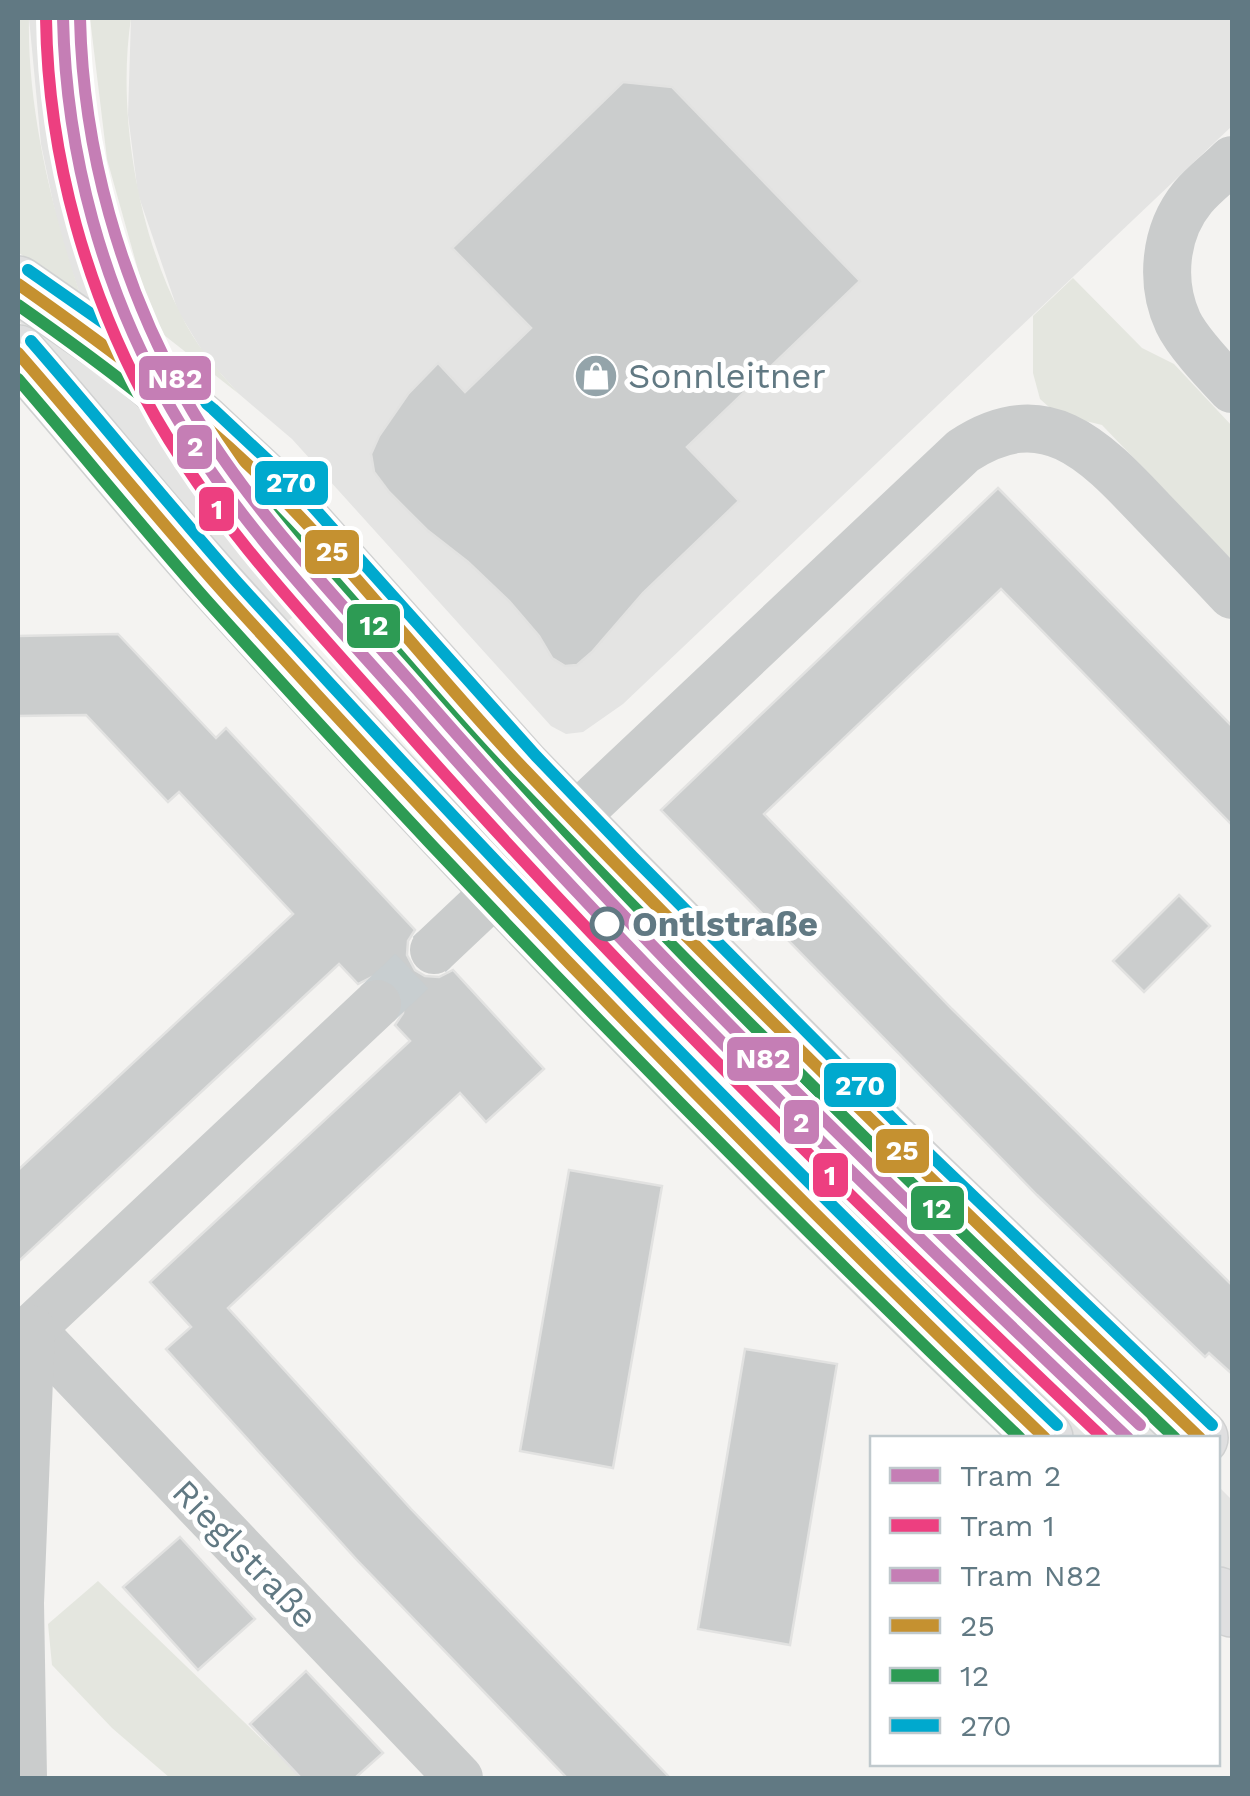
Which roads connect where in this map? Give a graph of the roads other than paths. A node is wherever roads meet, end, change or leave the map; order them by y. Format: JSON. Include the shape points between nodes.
{"nodes":[{"id":1,"x":1232,"y":160,"type":"edge"},
{"id":2,"x":18,"y":284,"type":"edge"},
{"id":3,"x":18,"y":353,"type":"edge"},
{"id":4,"x":1232,"y":388,"type":"edge"},
{"id":5,"x":1232,"y":595,"type":"edge"},
{"id":6,"x":573,"y":820,"type":"junction"},
{"id":7,"x":499,"y":890,"type":"junction"},
{"id":8,"x":434,"y":950,"type":"tunnel mouth"},
{"id":9,"x":377,"y":1004,"type":"tunnel mouth"},
{"id":10,"x":24,"y":1331,"type":"edge"},
{"id":11,"x":1043,"y":1436,"type":"edge"},
{"id":12,"x":1198,"y":1436,"type":"edge"},
{"id":13,"x":23,"y":1778,"type":"edge"},
{"id":14,"x":459,"y":1778,"type":"edge"}],
"edges":[{"from":1,"to":4,"type":"street","via":[[1192,198],[1167,256],[1168,291],[1179,325]]},
{"from":2,"to":6,"type":"main road","via":[[126,359],[277,493]]},
{"from":3,"to":7,"type":"main road","via":[[223,592]]},
{"from":5,"to":6,"type":"street","via":[[1101,457],[1038,428],[986,436],[962,451]]},
{"from":6,"to":7,"type":"street"},
{"from":6,"to":12,"type":"main road"},
{"from":7,"to":8,"type":"street"},
{"from":7,"to":11,"type":"main road","via":[[690,1090]]},
{"from":9,"to":10,"type":"street"},
{"from":10,"to":13,"type":"street"},
{"from":10,"to":14,"type":"street","name":"Rieglstraße"}]}
